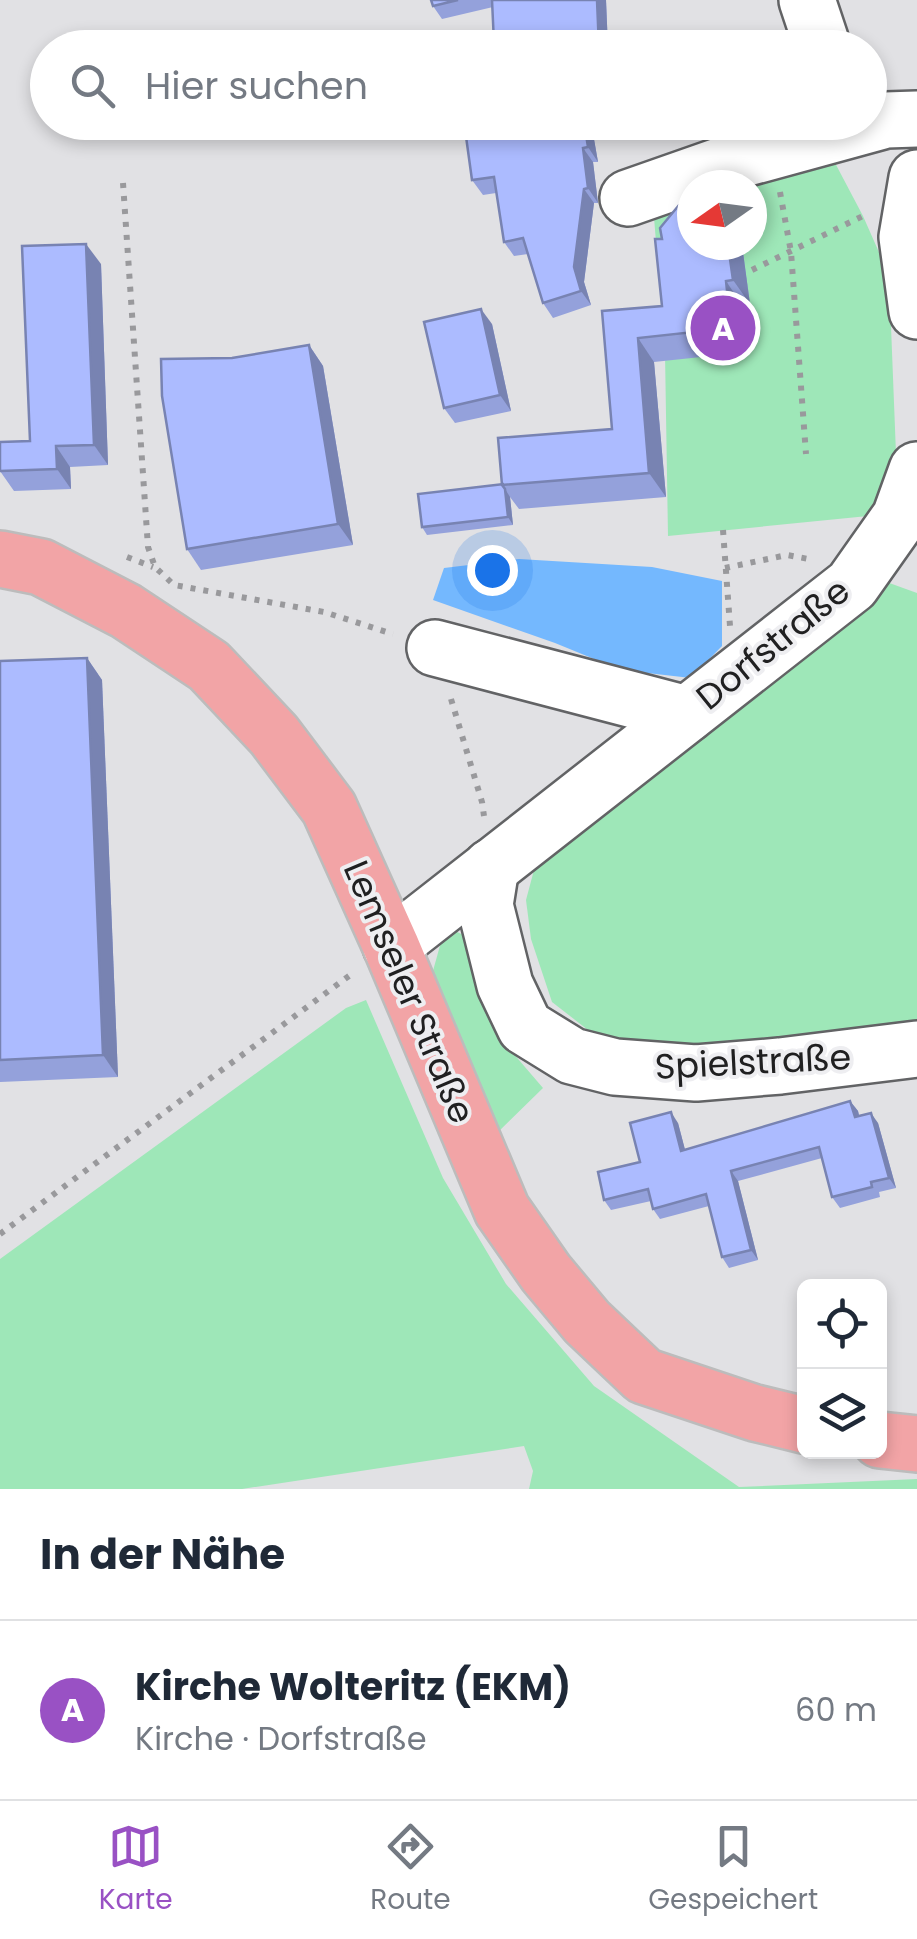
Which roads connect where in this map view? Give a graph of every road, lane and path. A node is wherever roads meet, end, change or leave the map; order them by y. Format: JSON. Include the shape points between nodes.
{"nodes":[{"id":1,"x":806,"y":0,"type":"edge"},
{"id":2,"x":817,"y":30,"type":"edge"},
{"id":3,"x":917,"y":119,"type":"edge"},
{"id":4,"x":887,"y":120,"type":"edge"},
{"id":5,"x":810,"y":140,"type":"edge"},
{"id":6,"x":865,"y":140,"type":"edge"},
{"id":7,"x":774,"y":151,"type":"junction"},
{"id":8,"x":123,"y":183,"type":"dead end"},
{"id":9,"x":628,"y":198,"type":"dead end"},
{"id":10,"x":905,"y":206,"type":"edge"},
{"id":11,"x":791,"y":252,"type":"junction"},
{"id":12,"x":752,"y":270,"type":"dead end"},
{"id":13,"x":917,"y":311,"type":"edge"},
{"id":14,"x":806,"y":454,"type":"dead end"},
{"id":15,"x":917,"y":470,"type":"edge"},
{"id":16,"x":723,"y":530,"type":"dead end"},
{"id":17,"x":0,"y":558,"type":"edge"},
{"id":18,"x":864,"y":567,"type":"junction"},
{"id":19,"x":726,"y":568,"type":"junction"},
{"id":20,"x":435,"y":648,"type":"junction"},
{"id":21,"x":733,"y":678,"type":"junction"},
{"id":22,"x":687,"y":714,"type":"junction"},
{"id":23,"x":491,"y":867,"type":"junction"},
{"id":24,"x":390,"y":946,"type":"junction"},
{"id":25,"x":917,"y":1049,"type":"edge"},
{"id":26,"x":0,"y":1234,"type":"edge"},
{"id":27,"x":797,"y":1424,"type":"edge"},
{"id":28,"x":887,"y":1441,"type":"edge"},
{"id":29,"x":917,"y":1444,"type":"edge"}],
"edges":[{"from":1,"to":2,"type":"street"},
{"from":3,"to":4,"type":"street"},
{"from":5,"to":7,"type":"street"},
{"from":6,"to":10,"type":"street"},
{"from":7,"to":9,"type":"street"},
{"from":7,"to":11,"type":"path"},
{"from":8,"to":20,"type":"path","via":[[154,567],[174,585],[324,612]]},
{"from":10,"to":11,"type":"path"},
{"from":10,"to":13,"type":"street"},
{"from":11,"to":12,"type":"path"},
{"from":11,"to":14,"type":"path"},
{"from":15,"to":18,"type":"street","name":"Dorfstraße","via":[[900,517]]},
{"from":16,"to":19,"type":"path"},
{"from":17,"to":24,"type":"main road","name":"Lemseler Straße","via":[[42,567],[210,666],[274,734],[329,808]]},
{"from":18,"to":19,"type":"path","via":[[787,556]]},
{"from":18,"to":21,"type":"street","name":"Dorfstraße","via":[[852,585]]},
{"from":19,"to":21,"type":"path"},
{"from":20,"to":22,"type":"street","name":"Dorfstraße"},
{"from":20,"to":23,"type":"path","via":[[482,802]]},
{"from":21,"to":22,"type":"street","name":"Dorfstraße"},
{"from":22,"to":23,"type":"street","name":"Dorfstraße"},
{"from":23,"to":24,"type":"street","name":"Dorfstraße"},
{"from":23,"to":25,"type":"street","name":"Spielstraße","via":[[485,905],[505,984],[525,1027],[572,1056],[615,1067],[696,1072]]},
{"from":24,"to":26,"type":"path"},
{"from":24,"to":27,"type":"main road","name":"Lemseler Straße","via":[[502,1210],[587,1322],[644,1376]]},
{"from":28,"to":29,"type":"main road"}]}
